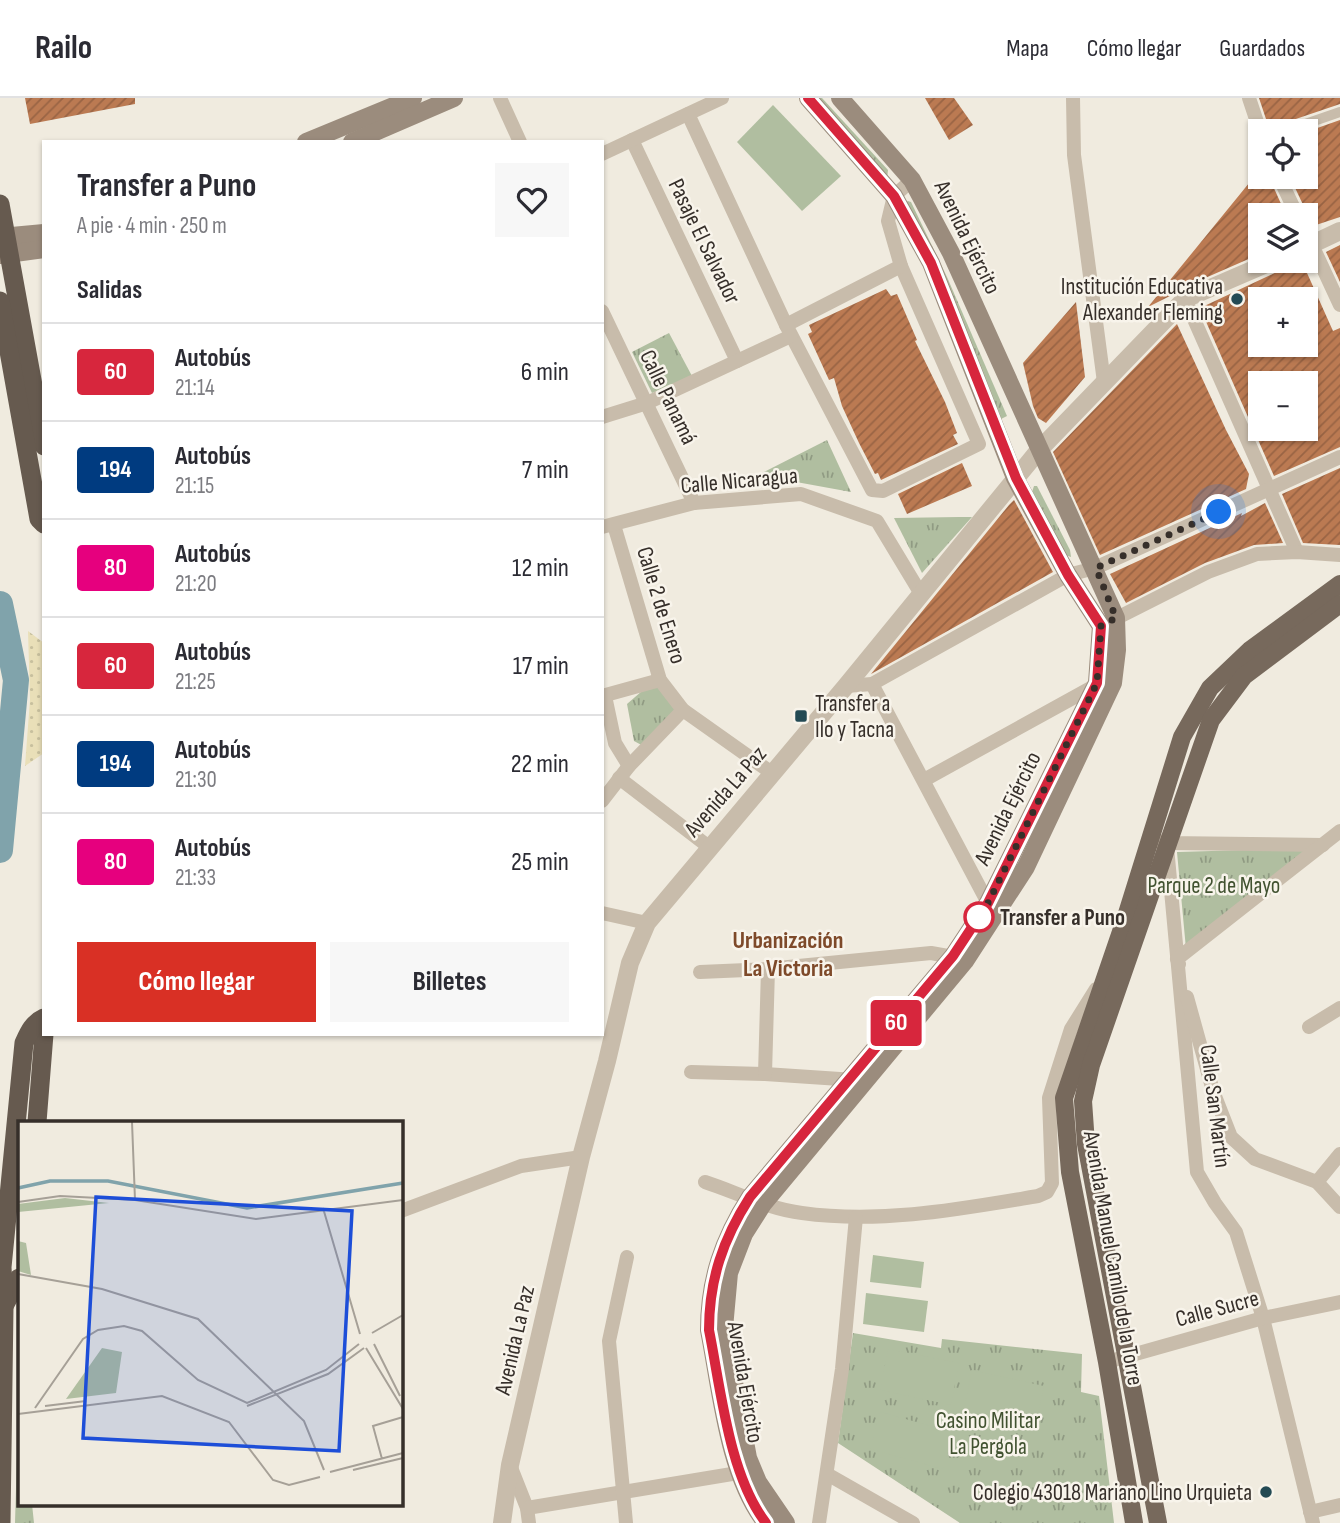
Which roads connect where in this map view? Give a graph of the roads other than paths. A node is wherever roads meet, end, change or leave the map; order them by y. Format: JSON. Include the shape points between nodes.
{"nodes":[{"id":1,"x":413,"y":98,"type":"edge"},
{"id":2,"x":454,"y":98,"type":"edge"},
{"id":3,"x":500,"y":98,"type":"edge"},
{"id":4,"x":722,"y":98,"type":"edge"},
{"id":5,"x":808,"y":98,"type":"edge"},
{"id":6,"x":840,"y":98,"type":"edge"},
{"id":7,"x":1073,"y":98,"type":"edge"},
{"id":8,"x":1249,"y":98,"type":"edge"},
{"id":9,"x":1340,"y":112,"type":"edge"},
{"id":10,"x":688,"y":114,"type":"junction"},
{"id":11,"x":1256,"y":119,"type":"edge"},
{"id":12,"x":1318,"y":120,"type":"edge"},
{"id":13,"x":332,"y":136,"type":"edge"},
{"id":14,"x":315,"y":140,"type":"edge"},
{"id":15,"x":357,"y":140,"type":"edge"},
{"id":16,"x":519,"y":140,"type":"edge"},
{"id":17,"x":632,"y":140,"type":"junction"},
{"id":18,"x":604,"y":153,"type":"edge"},
{"id":19,"x":912,"y":180,"type":"junction"},
{"id":20,"x":894,"y":196,"type":"junction"},
{"id":21,"x":0,"y":204,"type":"edge"},
{"id":22,"x":1340,"y":231,"type":"edge"},
{"id":23,"x":42,"y":234,"type":"edge"},
{"id":24,"x":1318,"y":238,"type":"edge"},
{"id":25,"x":4,"y":246,"type":"edge"},
{"id":26,"x":42,"y":249,"type":"edge"},
{"id":27,"x":1318,"y":262,"type":"edge"},
{"id":28,"x":901,"y":266,"type":"junction"},
{"id":29,"x":1248,"y":272,"type":"edge"},
{"id":30,"x":1185,"y":299,"type":"junction"},
{"id":31,"x":0,"y":301,"type":"edge"},
{"id":32,"x":1340,"y":304,"type":"edge"},
{"id":33,"x":604,"y":315,"type":"edge"},
{"id":34,"x":789,"y":330,"type":"junction"},
{"id":35,"x":737,"y":361,"type":"junction"},
{"id":36,"x":1104,"y":382,"type":"junction"},
{"id":37,"x":647,"y":403,"type":"junction"},
{"id":38,"x":604,"y":416,"type":"edge"},
{"id":39,"x":42,"y":419,"type":"edge"},
{"id":40,"x":1039,"y":450,"type":"junction"},
{"id":41,"x":1340,"y":457,"type":"edge"},
{"id":42,"x":1016,"y":478,"type":"junction"},
{"id":43,"x":1268,"y":489,"type":"junction"},
{"id":44,"x":694,"y":503,"type":"junction"},
{"id":45,"x":42,"y":522,"type":"edge"},
{"id":46,"x":608,"y":526,"type":"edge"},
{"id":47,"x":1297,"y":552,"type":"junction"},
{"id":48,"x":1340,"y":555,"type":"edge"},
{"id":49,"x":1096,"y":568,"type":"junction"},
{"id":50,"x":1068,"y":575,"type":"junction"},
{"id":51,"x":1340,"y":584,"type":"edge"},
{"id":52,"x":921,"y":594,"type":"junction"},
{"id":53,"x":1340,"y":604,"type":"edge"},
{"id":54,"x":1109,"y":622,"type":"junction"},
{"id":55,"x":660,"y":680,"type":"junction"},
{"id":56,"x":1105,"y":683,"type":"junction"},
{"id":57,"x":872,"y":684,"type":"junction"},
{"id":58,"x":846,"y":687,"type":"junction"},
{"id":59,"x":604,"y":696,"type":"edge"},
{"id":60,"x":683,"y":710,"type":"junction"},
{"id":61,"x":629,"y":766,"type":"junction"},
{"id":62,"x":772,"y":773,"type":"junction"},
{"id":63,"x":619,"y":778,"type":"junction"},
{"id":64,"x":924,"y":780,"type":"junction"},
{"id":65,"x":604,"y":798,"type":"edge"},
{"id":66,"x":1340,"y":831,"type":"edge"},
{"id":67,"x":1159,"y":841,"type":"junction"},
{"id":68,"x":1323,"y":845,"type":"junction"},
{"id":69,"x":709,"y":847,"type":"junction"},
{"id":70,"x":988,"y":903,"type":"junction"},
{"id":71,"x":604,"y":913,"type":"edge"},
{"id":72,"x":647,"y":923,"type":"junction"},
{"id":73,"x":959,"y":958,"type":"junction"},
{"id":74,"x":1177,"y":959,"type":"junction"},
{"id":75,"x":768,"y":969,"type":"junction"},
{"id":76,"x":699,"y":972,"type":"dead end"},
{"id":77,"x":1104,"y":976,"type":"junction"},
{"id":78,"x":1340,"y":1007,"type":"edge"},
{"id":79,"x":42,"y":1019,"type":"edge"},
{"id":80,"x":1309,"y":1027,"type":"dead end"},
{"id":81,"x":44,"y":1036,"type":"edge"},
{"id":82,"x":691,"y":1073,"type":"dead end"},
{"id":83,"x":765,"y":1074,"type":"junction"},
{"id":84,"x":856,"y":1081,"type":"junction"},
{"id":85,"x":37,"y":1121,"type":"edge"},
{"id":86,"x":1340,"y":1154,"type":"edge"},
{"id":87,"x":580,"y":1157,"type":"junction"},
{"id":88,"x":705,"y":1182,"type":"dead end"},
{"id":89,"x":1317,"y":1182,"type":"junction"},
{"id":90,"x":756,"y":1200,"type":"junction"},
{"id":91,"x":1340,"y":1207,"type":"edge"},
{"id":92,"x":402,"y":1212,"type":"edge"},
{"id":93,"x":856,"y":1217,"type":"junction"},
{"id":94,"x":627,"y":1257,"type":"dead end"},
{"id":95,"x":18,"y":1281,"type":"edge"},
{"id":96,"x":1340,"y":1302,"type":"edge"},
{"id":97,"x":8,"y":1306,"type":"edge"},
{"id":98,"x":1264,"y":1318,"type":"junction"},
{"id":99,"x":716,"y":1329,"type":"junction"},
{"id":100,"x":1125,"y":1357,"type":"junction"},
{"id":101,"x":1107,"y":1362,"type":"junction"},
{"id":102,"x":510,"y":1465,"type":"junction"},
{"id":103,"x":738,"y":1473,"type":"junction"},
{"id":104,"x":827,"y":1474,"type":"junction"},
{"id":105,"x":624,"y":1491,"type":"junction"},
{"id":106,"x":1340,"y":1505,"type":"edge"},
{"id":107,"x":527,"y":1508,"type":"junction"},
{"id":108,"x":1312,"y":1518,"type":"edge"},
{"id":109,"x":1,"y":1523,"type":"edge"},
{"id":110,"x":502,"y":1523,"type":"edge"},
{"id":111,"x":529,"y":1523,"type":"edge"},
{"id":112,"x":626,"y":1523,"type":"edge"},
{"id":113,"x":766,"y":1523,"type":"edge"},
{"id":114,"x":786,"y":1523,"type":"edge"},
{"id":115,"x":819,"y":1523,"type":"edge"},
{"id":116,"x":913,"y":1523,"type":"edge"},
{"id":117,"x":1134,"y":1523,"type":"edge"},
{"id":118,"x":1158,"y":1523,"type":"edge"}],
"edges":[{"from":1,"to":13,"type":"main road"},
{"from":2,"to":15,"type":"main road"},
{"from":3,"to":16,"type":"street"},
{"from":4,"to":10,"type":"street"},
{"from":5,"to":20,"type":"main road","name":"Avenida Ejército"},
{"from":6,"to":19,"type":"main road","name":"Avenida Ejército"},
{"from":7,"to":36,"type":"street","via":[[1074,155]]},
{"from":8,"to":11,"type":"street"},
{"from":9,"to":12,"type":"street"},
{"from":10,"to":17,"type":"street"},
{"from":10,"to":34,"type":"street"},
{"from":13,"to":14,"type":"main road"},
{"from":17,"to":18,"type":"street"},
{"from":17,"to":35,"type":"street","name":"Pasaje El Salvador"},
{"from":19,"to":20,"type":"street"},
{"from":19,"to":40,"type":"main road","name":"Avenida Ejército","via":[[951,253]]},
{"from":20,"to":28,"type":"street","via":[[888,221]]},
{"from":20,"to":42,"type":"main road","name":"Avenida Ejército","via":[[931,263]]},
{"from":21,"to":25,"type":"highway"},
{"from":22,"to":24,"type":"street"},
{"from":23,"to":25,"type":"main road"},
{"from":25,"to":26,"type":"main road"},
{"from":25,"to":39,"type":"highway"},
{"from":27,"to":32,"type":"street"},
{"from":28,"to":34,"type":"street"},
{"from":28,"to":34,"type":"street","via":[[979,444],[883,491],[872,490]]},
{"from":29,"to":30,"type":"street","name":"Avenida La Paz"},
{"from":30,"to":36,"type":"street","name":"Avenida La Paz"},
{"from":30,"to":43,"type":"street"},
{"from":31,"to":45,"type":"highway"},
{"from":33,"to":37,"type":"street","name":"Calle Panamá"},
{"from":34,"to":35,"type":"street"},
{"from":35,"to":37,"type":"street"},
{"from":36,"to":40,"type":"street","name":"Avenida La Paz"},
{"from":37,"to":38,"type":"street"},
{"from":37,"to":44,"type":"street","name":"Calle Panamá"},
{"from":40,"to":42,"type":"street","name":"Avenida La Paz"},
{"from":40,"to":49,"type":"main road","name":"Avenida Ejército"},
{"from":41,"to":43,"type":"street"},
{"from":42,"to":50,"type":"main road","name":"Avenida Ejército"},
{"from":42,"to":52,"type":"street","name":"Avenida La Paz"},
{"from":43,"to":47,"type":"street"},
{"from":43,"to":49,"type":"street"},
{"from":44,"to":46,"type":"street","name":"Calle Nicaragua"},
{"from":44,"to":52,"type":"street","name":"Calle Nicaragua","via":[[802,494],[877,521]]},
{"from":46,"to":55,"type":"street","name":"Calle 2 de Enero"},
{"from":47,"to":48,"type":"street"},
{"from":47,"to":54,"type":"street","via":[[1257,554],[1208,572]]},
{"from":49,"to":50,"type":"street"},
{"from":49,"to":54,"type":"main road","name":"Avenida Ejército"},
{"from":50,"to":54,"type":"main road","name":"Avenida Ejército"},
{"from":50,"to":57,"type":"street"},
{"from":51,"to":67,"type":"main road","name":"Avenida Manuel Camilo de la Torre","via":[[1250,650],[1210,688],[1182,737]]},
{"from":52,"to":58,"type":"street","name":"Avenida La Paz"},
{"from":53,"to":67,"type":"main road","name":"Avenida Manuel Camilo de la Torre","via":[[1244,676],[1211,720]]},
{"from":54,"to":56,"type":"main road","name":"Avenida Ejército","via":[[1117,650]]},
{"from":55,"to":59,"type":"street"},
{"from":55,"to":60,"type":"street","name":"Calle 2 de Enero"},
{"from":56,"to":64,"type":"street"},
{"from":56,"to":70,"type":"main road","name":"Avenida Ejército"},
{"from":56,"to":73,"type":"main road","name":"Avenida Ejército","via":[[1026,867]]},
{"from":57,"to":58,"type":"street"},
{"from":57,"to":64,"type":"street"},
{"from":58,"to":62,"type":"street","name":"Avenida La Paz"},
{"from":59,"to":61,"type":"street","via":[[615,743]]},
{"from":60,"to":61,"type":"street"},
{"from":60,"to":62,"type":"street","name":"Calle 2 de Enero"},
{"from":61,"to":63,"type":"street"},
{"from":62,"to":69,"type":"street","name":"Avenida La Paz"},
{"from":63,"to":65,"type":"street"},
{"from":63,"to":69,"type":"street"},
{"from":64,"to":70,"type":"street"},
{"from":66,"to":68,"type":"street"},
{"from":67,"to":68,"type":"street"},
{"from":67,"to":74,"type":"street","name":"Calle San Martín"},
{"from":67,"to":77,"type":"main road","name":"Avenida Manuel Camilo de la Torre"},
{"from":67,"to":100,"type":"main road","name":"Avenida Manuel Camilo de la Torre","via":[[1083,1101],[1086,1143]]},
{"from":68,"to":74,"type":"street"},
{"from":69,"to":72,"type":"street","name":"Avenida La Paz"},
{"from":70,"to":73,"type":"main road","name":"Avenida Ejército"},
{"from":71,"to":72,"type":"street"},
{"from":72,"to":87,"type":"street","name":"Avenida La Paz","via":[[631,963]]},
{"from":73,"to":75,"type":"street","via":[[931,953]]},
{"from":73,"to":84,"type":"main road","name":"Avenida Ejército"},
{"from":74,"to":89,"type":"street","via":[[1213,1091],[1231,1137],[1255,1159]]},
{"from":74,"to":98,"type":"street","name":"Calle San Martín","via":[[1197,1172],[1236,1232]]},
{"from":75,"to":76,"type":"street"},
{"from":75,"to":83,"type":"street"},
{"from":77,"to":93,"type":"street","via":[[1071,1029],[1049,1098],[1052,1183],[1047,1192],[931,1214]]},
{"from":77,"to":101,"type":"main road","name":"Avenida Manuel Camilo de la Torre","via":[[1064,1098],[1070,1172]]},
{"from":78,"to":80,"type":"street"},
{"from":79,"to":97,"type":"highway","via":[[24,1043],[2,1267]]},
{"from":81,"to":85,"type":"highway"},
{"from":82,"to":83,"type":"street"},
{"from":83,"to":84,"type":"street"},
{"from":84,"to":90,"type":"main road","name":"Avenida Ejército"},
{"from":86,"to":89,"type":"street"},
{"from":87,"to":92,"type":"street","via":[[521,1166]]},
{"from":87,"to":102,"type":"street","name":"Avenida La Paz"},
{"from":88,"to":90,"type":"street"},
{"from":89,"to":91,"type":"street"},
{"from":90,"to":93,"type":"street","via":[[800,1213]]},
{"from":90,"to":99,"type":"main road","name":"Avenida Ejército","via":[[729,1273],[724,1311]]},
{"from":93,"to":104,"type":"street"},
{"from":94,"to":105,"type":"street","via":[[609,1340]]},
{"from":95,"to":97,"type":"highway"},
{"from":96,"to":98,"type":"street","name":"Calle Sucre"},
{"from":97,"to":109,"type":"highway"},
{"from":98,"to":100,"type":"street","name":"Calle Sucre"},
{"from":98,"to":108,"type":"street","name":"Calle San Martín"},
{"from":99,"to":103,"type":"main road","name":"Avenida Ejército"},
{"from":99,"to":114,"type":"main road","name":"Avenida Ejército","via":[[748,1458]]},
{"from":100,"to":101,"type":"street","name":"Calle Sucre"},
{"from":100,"to":118,"type":"main road","name":"Avenida Manuel Camilo de la Torre"},
{"from":101,"to":117,"type":"main road","name":"Avenida Manuel Camilo de la Torre"},
{"from":102,"to":107,"type":"street"},
{"from":102,"to":110,"type":"street","name":"Avenida La Paz"},
{"from":103,"to":105,"type":"street"},
{"from":103,"to":113,"type":"main road","name":"Avenida Ejército"},
{"from":104,"to":115,"type":"street"},
{"from":104,"to":116,"type":"street"},
{"from":105,"to":107,"type":"street"},
{"from":105,"to":112,"type":"street"},
{"from":106,"to":108,"type":"street"},
{"from":107,"to":111,"type":"street"}]}
